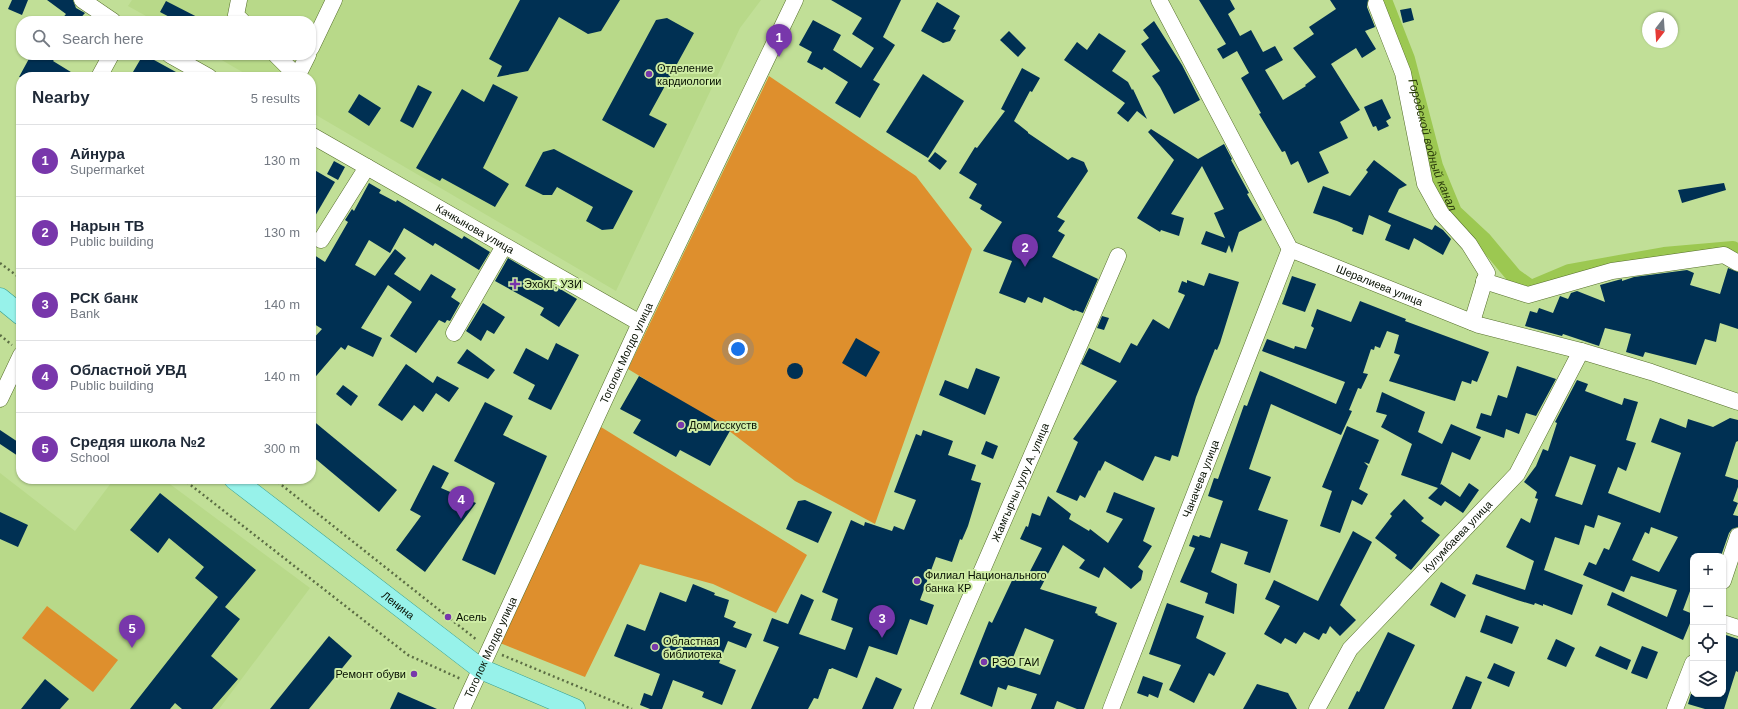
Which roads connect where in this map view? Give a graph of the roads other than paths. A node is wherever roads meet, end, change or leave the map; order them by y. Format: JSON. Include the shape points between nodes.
{"nodes":[{"id":1,"x":82,"y":0,"type":"edge"},
{"id":2,"x":239,"y":0,"type":"edge"},
{"id":3,"x":334,"y":0,"type":"edge"},
{"id":4,"x":795,"y":0,"type":"edge"},
{"id":5,"x":1159,"y":0,"type":"edge"},
{"id":6,"x":1376,"y":4,"type":"dead end"},
{"id":7,"x":106,"y":16,"type":"edge"},
{"id":8,"x":237,"y":16,"type":"edge"},
{"id":9,"x":316,"y":38,"type":"edge"},
{"id":10,"x":108,"y":60,"type":"edge"},
{"id":11,"x":179,"y":60,"type":"edge"},
{"id":12,"x":281,"y":60,"type":"edge"},
{"id":13,"x":306,"y":60,"type":"edge"},
{"id":14,"x":102,"y":72,"type":"edge"},
{"id":15,"x":200,"y":72,"type":"edge"},
{"id":16,"x":292,"y":72,"type":"edge"},
{"id":17,"x":300,"y":72,"type":"edge"},
{"id":18,"x":316,"y":138,"type":"edge"},
{"id":19,"x":367,"y":167,"type":"junction"},
{"id":20,"x":321,"y":240,"type":"dead end"},
{"id":21,"x":504,"y":246,"type":"junction"},
{"id":22,"x":1290,"y":249,"type":"junction"},
{"id":23,"x":1118,"y":256,"type":"dead end"},
{"id":24,"x":1738,"y":263,"type":"edge"},
{"id":25,"x":1484,"y":281,"type":"junction"},
{"id":26,"x":0,"y":298,"type":"edge"},
{"id":27,"x":16,"y":311,"type":"edge"},
{"id":28,"x":1472,"y":322,"type":"junction"},
{"id":29,"x":640,"y":323,"type":"junction"},
{"id":30,"x":454,"y":333,"type":"dead end"},
{"id":31,"x":1581,"y":352,"type":"junction"},
{"id":32,"x":16,"y":365,"type":"edge"},
{"id":33,"x":0,"y":399,"type":"edge"},
{"id":34,"x":1738,"y":402,"type":"edge"},
{"id":35,"x":240,"y":484,"type":"edge"},
{"id":36,"x":1738,"y":536,"type":"edge"},
{"id":37,"x":1726,"y":572,"type":"edge"},
{"id":38,"x":1726,"y":624,"type":"edge"},
{"id":39,"x":1738,"y":628,"type":"edge"},
{"id":40,"x":1690,"y":671,"type":"edge"},
{"id":41,"x":477,"y":677,"type":"junction"},
{"id":42,"x":462,"y":709,"type":"edge"},
{"id":43,"x":575,"y":709,"type":"edge"},
{"id":44,"x":922,"y":709,"type":"edge"},
{"id":45,"x":1111,"y":709,"type":"edge"},
{"id":46,"x":1317,"y":709,"type":"edge"},
{"id":47,"x":1675,"y":709,"type":"edge"}],
"edges":[{"from":1,"to":7,"type":"street"},
{"from":2,"to":8,"type":"street"},
{"from":3,"to":9,"type":"street"},
{"from":4,"to":29,"type":"street","name":"Тоголок Молдо улица"},
{"from":5,"to":22,"type":"street"},
{"from":6,"to":25,"type":"street","via":[[1403,73],[1425,184],[1441,213],[1469,244],[1480,261],[1487,273]]},
{"from":10,"to":14,"type":"street"},
{"from":11,"to":15,"type":"street"},
{"from":12,"to":16,"type":"street"},
{"from":13,"to":17,"type":"street"},
{"from":18,"to":19,"type":"street","name":"Качкынова улица"},
{"from":19,"to":20,"type":"street"},
{"from":19,"to":21,"type":"street","name":"Качкынова улица"},
{"from":21,"to":29,"type":"street","name":"Качкынова улица"},
{"from":21,"to":30,"type":"street"},
{"from":22,"to":28,"type":"street","name":"Шералиева улица"},
{"from":22,"to":45,"type":"street","name":"Чаначева улица"},
{"from":23,"to":44,"type":"street","name":"Жамгырчы уулу А. улица"},
{"from":24,"to":25,"type":"street","via":[[1724,255],[1612,271],[1528,295]]},
{"from":25,"to":28,"type":"street"},
{"from":26,"to":27,"type":"main road"},
{"from":28,"to":31,"type":"street","name":"Шералиева улица"},
{"from":29,"to":41,"type":"street","name":"Тоголок Молдо улица"},
{"from":31,"to":34,"type":"street","name":"Шералиева улица","via":[[1651,372]]},
{"from":31,"to":46,"type":"street","name":"Кулумбаева улица","via":[[1517,474],[1350,649]]},
{"from":32,"to":33,"type":"street"},
{"from":35,"to":41,"type":"main road","name":"Ленина"},
{"from":36,"to":37,"type":"street"},
{"from":38,"to":39,"type":"street"},
{"from":40,"to":47,"type":"street"},
{"from":41,"to":42,"type":"street","name":"Тоголок Молдо улица"},
{"from":41,"to":43,"type":"main road","name":"Ленина"}]}
